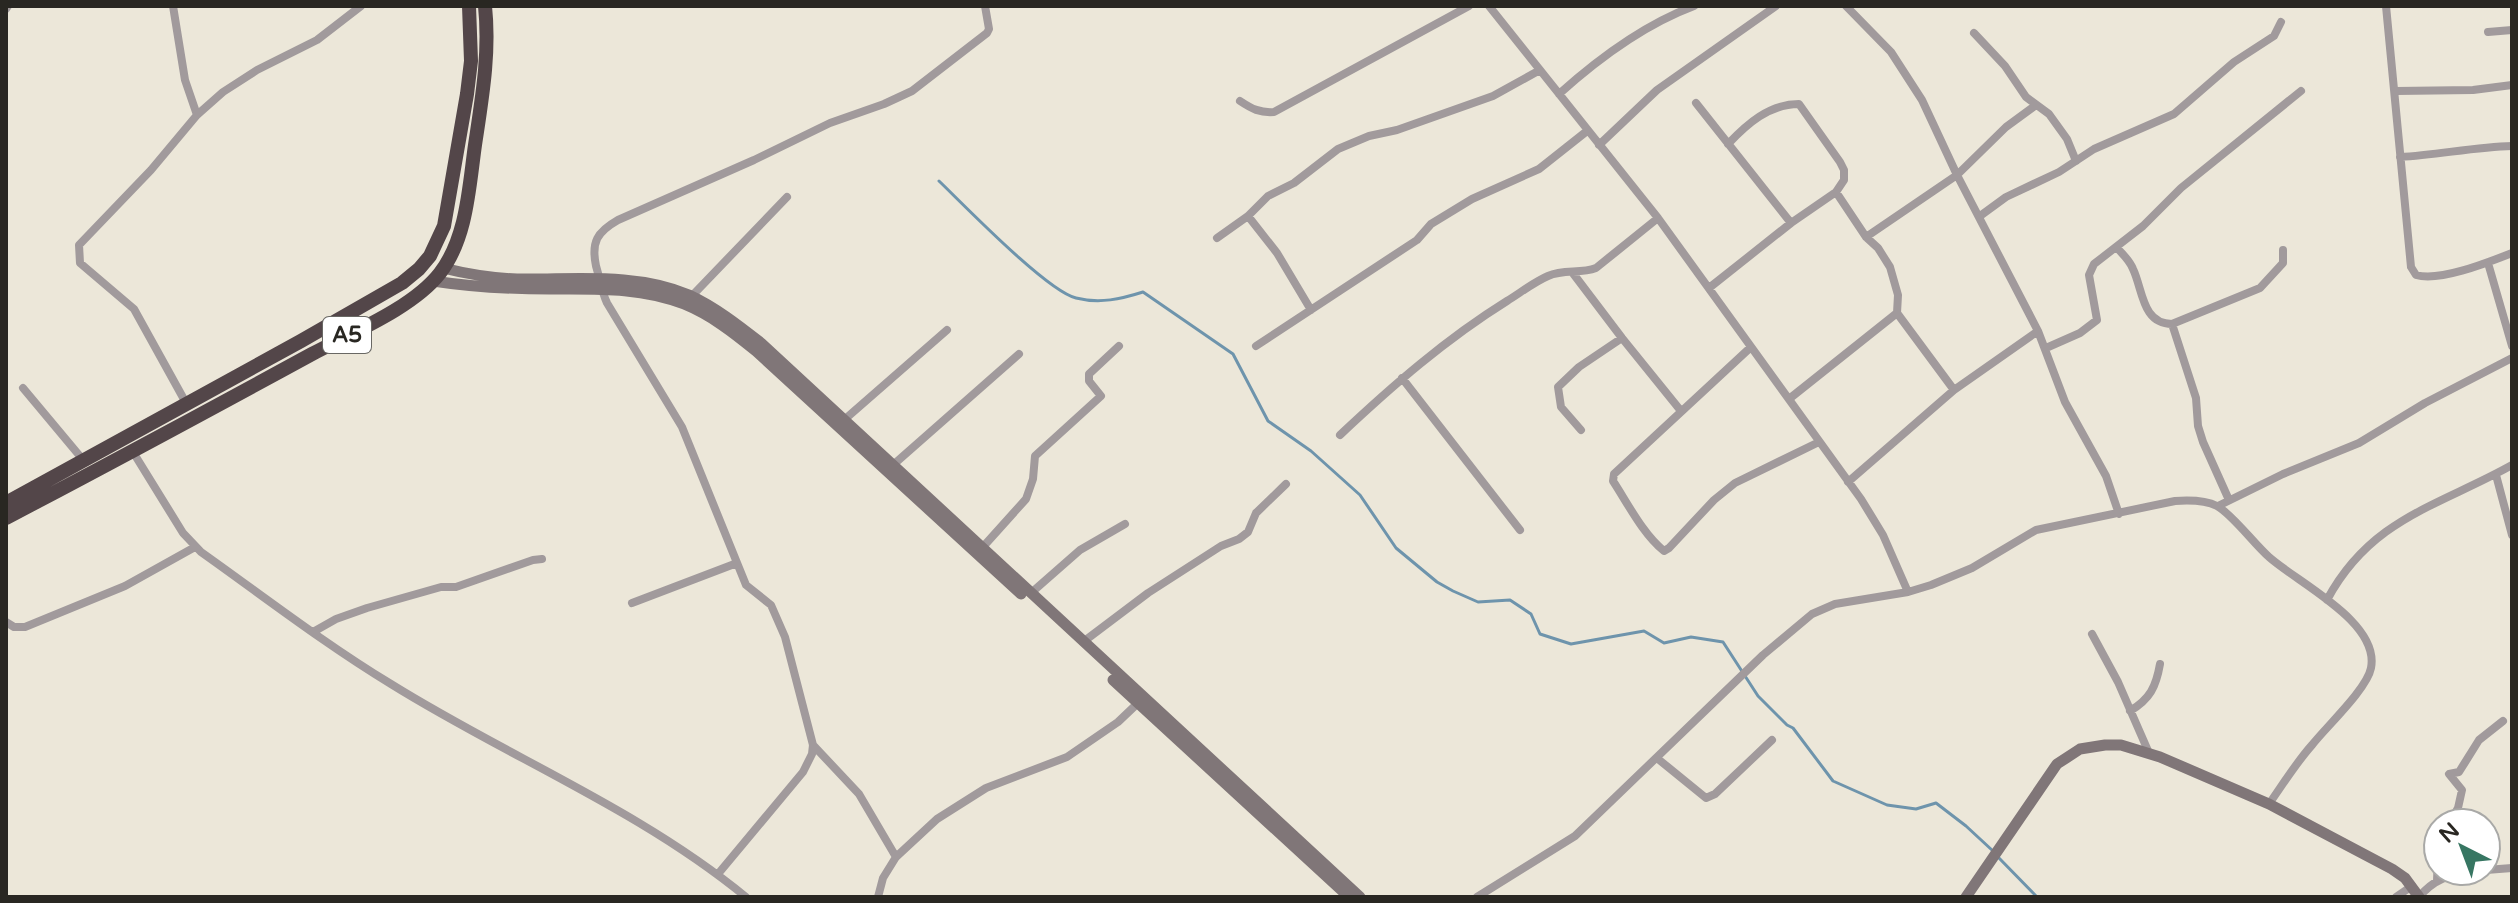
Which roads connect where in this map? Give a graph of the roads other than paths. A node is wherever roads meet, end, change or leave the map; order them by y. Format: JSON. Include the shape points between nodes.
{"nodes":[{"id":1,"x":173,"y":6,"type":"edge"},
{"id":2,"x":361,"y":6,"type":"edge"},
{"id":3,"x":469,"y":6,"type":"edge"},
{"id":4,"x":485,"y":6,"type":"edge"},
{"id":5,"x":985,"y":6,"type":"edge"},
{"id":6,"x":1469,"y":6,"type":"edge"},
{"id":7,"x":1489,"y":6,"type":"edge"},
{"id":8,"x":1694,"y":6,"type":"edge"},
{"id":9,"x":1776,"y":6,"type":"edge"},
{"id":10,"x":1846,"y":6,"type":"edge"},
{"id":11,"x":2387,"y":7,"type":"edge"},
{"id":12,"x":2281,"y":22,"type":"dead end"},
{"id":13,"x":2512,"y":30,"type":"edge"},
{"id":14,"x":2488,"y":32,"type":"dead end"},
{"id":15,"x":1974,"y":33,"type":"dead end"},
{"id":16,"x":1540,"y":70,"type":"junction"},
{"id":17,"x":2512,"y":85,"type":"edge"},
{"id":18,"x":2301,"y":91,"type":"dead end"},
{"id":19,"x":2396,"y":91,"type":"junction"},
{"id":20,"x":1559,"y":94,"type":"junction"},
{"id":21,"x":1240,"y":101,"type":"dead end"},
{"id":22,"x":1696,"y":103,"type":"dead end"},
{"id":23,"x":2036,"y":105,"type":"junction"},
{"id":24,"x":197,"y":115,"type":"junction"},
{"id":25,"x":1587,"y":131,"type":"junction"},
{"id":26,"x":1728,"y":144,"type":"junction"},
{"id":27,"x":1599,"y":145,"type":"junction"},
{"id":28,"x":2512,"y":146,"type":"edge"},
{"id":29,"x":2400,"y":157,"type":"junction"},
{"id":30,"x":2076,"y":161,"type":"junction"},
{"id":31,"x":1957,"y":175,"type":"junction"},
{"id":32,"x":1836,"y":192,"type":"junction"},
{"id":33,"x":787,"y":197,"type":"dead end"},
{"id":34,"x":1248,"y":216,"type":"junction"},
{"id":35,"x":1980,"y":216,"type":"junction"},
{"id":36,"x":1658,"y":218,"type":"junction"},
{"id":37,"x":1791,"y":223,"type":"junction"},
{"id":38,"x":1866,"y":237,"type":"junction"},
{"id":39,"x":1217,"y":238,"type":"dead end"},
{"id":40,"x":2117,"y":248,"type":"junction"},
{"id":41,"x":2283,"y":250,"type":"dead end"},
{"id":42,"x":2512,"y":253,"type":"edge"},
{"id":43,"x":2488,"y":263,"type":"junction"},
{"id":44,"x":443,"y":268,"type":"junction"},
{"id":45,"x":1572,"y":272,"type":"junction"},
{"id":46,"x":433,"y":281,"type":"junction"},
{"id":47,"x":599,"y":283,"type":"junction"},
{"id":48,"x":1709,"y":288,"type":"junction"},
{"id":49,"x":687,"y":300,"type":"junction"},
{"id":50,"x":1311,"y":310,"type":"junction"},
{"id":51,"x":1897,"y":313,"type":"junction"},
{"id":52,"x":2172,"y":324,"type":"junction"},
{"id":53,"x":947,"y":330,"type":"dead end"},
{"id":54,"x":2038,"y":331,"type":"junction"},
{"id":55,"x":1622,"y":338,"type":"junction"},
{"id":56,"x":301,"y":341,"type":"junction"},
{"id":57,"x":1119,"y":346,"type":"dead end"},
{"id":58,"x":1256,"y":346,"type":"dead end"},
{"id":59,"x":2512,"y":346,"type":"edge"},
{"id":60,"x":1751,"y":347,"type":"junction"},
{"id":61,"x":2046,"y":348,"type":"junction"},
{"id":62,"x":1019,"y":354,"type":"dead end"},
{"id":63,"x":308,"y":356,"type":"junction"},
{"id":64,"x":2512,"y":358,"type":"edge"},
{"id":65,"x":1402,"y":378,"type":"junction"},
{"id":66,"x":23,"y":388,"type":"dead end"},
{"id":67,"x":1954,"y":390,"type":"junction"},
{"id":68,"x":1789,"y":399,"type":"junction"},
{"id":69,"x":186,"y":403,"type":"junction"},
{"id":70,"x":1681,"y":411,"type":"junction"},
{"id":71,"x":844,"y":420,"type":"junction"},
{"id":72,"x":1581,"y":430,"type":"dead end"},
{"id":73,"x":1340,"y":435,"type":"dead end"},
{"id":74,"x":1819,"y":442,"type":"junction"},
{"id":75,"x":133,"y":452,"type":"junction"},
{"id":76,"x":84,"y":461,"type":"junction"},
{"id":77,"x":893,"y":465,"type":"junction"},
{"id":78,"x":2512,"y":465,"type":"edge"},
{"id":79,"x":2496,"y":475,"type":"junction"},
{"id":80,"x":1848,"y":482,"type":"junction"},
{"id":81,"x":1286,"y":484,"type":"dead end"},
{"id":82,"x":2229,"y":500,"type":"junction"},
{"id":83,"x":6,"y":503,"type":"edge"},
{"id":84,"x":2218,"y":506,"type":"junction"},
{"id":85,"x":2119,"y":514,"type":"junction"},
{"id":86,"x":6,"y":518,"type":"edge"},
{"id":87,"x":1125,"y":524,"type":"dead end"},
{"id":88,"x":1520,"y":530,"type":"dead end"},
{"id":89,"x":2512,"y":535,"type":"edge"},
{"id":90,"x":195,"y":547,"type":"junction"},
{"id":91,"x":982,"y":548,"type":"junction"},
{"id":92,"x":542,"y":559,"type":"dead end"},
{"id":93,"x":737,"y":563,"type":"junction"},
{"id":94,"x":1908,"y":592,"type":"junction"},
{"id":95,"x":1031,"y":593,"type":"junction"},
{"id":96,"x":2327,"y":600,"type":"junction"},
{"id":97,"x":632,"y":603,"type":"dead end"},
{"id":98,"x":6,"y":622,"type":"edge"},
{"id":99,"x":313,"y":632,"type":"junction"},
{"id":100,"x":2092,"y":634,"type":"dead end"},
{"id":101,"x":1083,"y":642,"type":"junction"},
{"id":102,"x":2160,"y":664,"type":"dead end"},
{"id":103,"x":1138,"y":703,"type":"junction"},
{"id":104,"x":2130,"y":711,"type":"junction"},
{"id":105,"x":2503,"y":721,"type":"dead end"},
{"id":106,"x":1772,"y":740,"type":"dead end"},
{"id":107,"x":813,"y":745,"type":"junction"},
{"id":108,"x":2149,"y":753,"type":"junction"},
{"id":109,"x":1658,"y":759,"type":"junction"},
{"id":110,"x":2269,"y":804,"type":"junction"},
{"id":111,"x":2458,"y":807,"type":"edge"},
{"id":112,"x":896,"y":857,"type":"junction"},
{"id":113,"x":718,"y":874,"type":"junction"},
{"id":114,"x":2417,"y":893,"type":"edge"},
{"id":115,"x":746,"y":897,"type":"edge"},
{"id":116,"x":878,"y":897,"type":"edge"},
{"id":117,"x":1349,"y":897,"type":"edge"},
{"id":118,"x":1360,"y":897,"type":"edge"},
{"id":119,"x":1477,"y":897,"type":"edge"},
{"id":120,"x":1966,"y":897,"type":"edge"},
{"id":121,"x":2396,"y":897,"type":"edge"}],
"edges":[{"from":1,"to":24,"type":"street","via":[[185,80]]},
{"from":2,"to":24,"type":"street","via":[[317,40],[234,84]]},
{"from":3,"to":56,"type":"highway","number":"A5","via":[[467,94],[439,241],[402,283]]},
{"from":4,"to":44,"type":"highway","number":"A5","via":[[486,69],[468,194],[456,246]]},
{"from":5,"to":47,"type":"street","via":[[987,33],[912,91],[608,225],[593,247]]},
{"from":6,"to":21,"type":"street","via":[[1274,112],[1263,113]]},
{"from":7,"to":16,"type":"street"},
{"from":8,"to":20,"type":"street","via":[[1655,22],[1599,58]]},
{"from":9,"to":27,"type":"street","via":[[1657,90]]},
{"from":10,"to":31,"type":"street","via":[[1891,52],[1922,100]]},
{"from":11,"to":19,"type":"street"},
{"from":12,"to":30,"type":"street","via":[[2274,36],[2234,62],[2174,114]]},
{"from":13,"to":14,"type":"street"},
{"from":15,"to":23,"type":"street"},
{"from":16,"to":20,"type":"street"},
{"from":16,"to":34,"type":"street","via":[[1493,96],[1338,149],[1268,196]]},
{"from":17,"to":19,"type":"street"},
{"from":18,"to":40,"type":"street","via":[[2181,188]]},
{"from":19,"to":29,"type":"street"},
{"from":20,"to":25,"type":"street"},
{"from":22,"to":26,"type":"street"},
{"from":23,"to":30,"type":"street","via":[[2067,139]]},
{"from":23,"to":31,"type":"street"},
{"from":24,"to":69,"type":"street","via":[[78,252],[92,276],[134,309]]},
{"from":25,"to":27,"type":"street"},
{"from":25,"to":50,"type":"street","via":[[1539,169],[1431,224],[1417,240]]},
{"from":26,"to":32,"type":"street","via":[[1758,116],[1799,104],[1844,170]]},
{"from":26,"to":37,"type":"street"},
{"from":27,"to":36,"type":"street"},
{"from":28,"to":29,"type":"street"},
{"from":29,"to":43,"type":"street","via":[[2408,253],[2416,275],[2431,277]]},
{"from":30,"to":35,"type":"street"},
{"from":31,"to":35,"type":"street"},
{"from":31,"to":38,"type":"street"},
{"from":32,"to":37,"type":"street"},
{"from":32,"to":38,"type":"street"},
{"from":33,"to":49,"type":"street"},
{"from":34,"to":39,"type":"street"},
{"from":34,"to":50,"type":"street"},
{"from":35,"to":54,"type":"street"},
{"from":36,"to":45,"type":"street","via":[[1596,268]]},
{"from":36,"to":48,"type":"street"},
{"from":37,"to":48,"type":"street"},
{"from":38,"to":51,"type":"street","via":[[1890,267]]},
{"from":40,"to":52,"type":"street","via":[[2132,265],[2147,309],[2163,324]]},
{"from":40,"to":61,"type":"street","via":[[2094,264],[2089,275],[2097,320]]},
{"from":41,"to":52,"type":"street","via":[[2283,263],[2260,288]]},
{"from":42,"to":43,"type":"street"},
{"from":43,"to":59,"type":"street"},
{"from":44,"to":46,"type":"highway","number":"A5"},
{"from":44,"to":47,"type":"street","via":[[515,279]]},
{"from":45,"to":55,"type":"street"},
{"from":45,"to":65,"type":"street","via":[[1545,277],[1466,327]]},
{"from":46,"to":47,"type":"street","via":[[508,288]]},
{"from":46,"to":63,"type":"highway","number":"A5","via":[[381,317]]},
{"from":47,"to":49,"type":"street","via":[[635,282]]},
{"from":47,"to":93,"type":"street","via":[[686,435]]},
{"from":48,"to":60,"type":"street"},
{"from":49,"to":71,"type":"street","via":[[743,328]]},
{"from":49,"to":103,"type":"street","via":[[756,351]]},
{"from":50,"to":58,"type":"street"},
{"from":51,"to":67,"type":"street"},
{"from":51,"to":68,"type":"street"},
{"from":52,"to":82,"type":"street","via":[[2196,398],[2203,442]]},
{"from":53,"to":71,"type":"street"},
{"from":54,"to":61,"type":"street"},
{"from":54,"to":67,"type":"street"},
{"from":55,"to":70,"type":"street"},
{"from":55,"to":72,"type":"street","via":[[1558,387],[1561,407]]},
{"from":56,"to":63,"type":"highway"},
{"from":56,"to":69,"type":"highway","number":"A5"},
{"from":57,"to":91,"type":"street","via":[[1089,374],[1101,396],[1035,456],[1026,499]]},
{"from":60,"to":68,"type":"street"},
{"from":60,"to":70,"type":"street"},
{"from":61,"to":85,"type":"street","via":[[2065,402],[2106,476]]},
{"from":62,"to":77,"type":"street"},
{"from":63,"to":75,"type":"highway","number":"A5"},
{"from":64,"to":82,"type":"street","via":[[2359,443]]},
{"from":65,"to":73,"type":"street"},
{"from":65,"to":88,"type":"street"},
{"from":66,"to":76,"type":"street"},
{"from":67,"to":80,"type":"street"},
{"from":68,"to":74,"type":"street"},
{"from":69,"to":76,"type":"highway","number":"A5"},
{"from":70,"to":74,"type":"street","via":[[1614,474],[1613,481],[1664,551],[1735,483]]},
{"from":71,"to":77,"type":"street"},
{"from":74,"to":80,"type":"street"},
{"from":75,"to":86,"type":"highway","number":"A5"},
{"from":75,"to":90,"type":"street"},
{"from":76,"to":83,"type":"highway","number":"A5"},
{"from":77,"to":91,"type":"street"},
{"from":78,"to":79,"type":"street"},
{"from":79,"to":89,"type":"street"},
{"from":79,"to":96,"type":"street","via":[[2402,520],[2361,551]]},
{"from":80,"to":94,"type":"street","via":[[1879,527]]},
{"from":81,"to":101,"type":"street","via":[[1256,513],[1248,532],[1148,593]]},
{"from":82,"to":84,"type":"street"},
{"from":84,"to":85,"type":"street","via":[[2175,501]]},
{"from":84,"to":96,"type":"street","via":[[2270,559]]},
{"from":85,"to":94,"type":"street","via":[[2036,530],[1972,568]]},
{"from":87,"to":95,"type":"street","via":[[1080,550]]},
{"from":90,"to":98,"type":"street","via":[[125,586],[25,627]]},
{"from":90,"to":99,"type":"street"},
{"from":91,"to":95,"type":"street"},
{"from":92,"to":99,"type":"street","via":[[367,608]]},
{"from":93,"to":97,"type":"street"},
{"from":93,"to":107,"type":"street","via":[[746,585],[771,605],[785,637]]},
{"from":94,"to":109,"type":"street","via":[[1822,608],[1763,655]]},
{"from":95,"to":101,"type":"street"},
{"from":96,"to":110,"type":"street","via":[[2368,642],[2371,672]]},
{"from":99,"to":113,"type":"street","via":[[391,684]]},
{"from":100,"to":104,"type":"street"},
{"from":101,"to":118,"type":"street"},
{"from":102,"to":104,"type":"street","via":[[2153,690]]},
{"from":103,"to":112,"type":"street","via":[[1067,757],[961,802]]},
{"from":103,"to":117,"type":"street"},
{"from":104,"to":108,"type":"street"},
{"from":105,"to":111,"type":"street","via":[[2479,740],[2459,772],[2449,774],[2462,790]]},
{"from":106,"to":109,"type":"street","via":[[1706,798]]},
{"from":107,"to":112,"type":"street","via":[[859,794]]},
{"from":107,"to":113,"type":"street","via":[[803,772]]},
{"from":108,"to":110,"type":"street"},
{"from":108,"to":120,"type":"street","via":[[2105,745],[2068,755]]},
{"from":109,"to":119,"type":"street","via":[[1575,836]]},
{"from":110,"to":114,"type":"street","via":[[2385,865]]},
{"from":112,"to":116,"type":"street"},
{"from":113,"to":115,"type":"street"},
{"from":114,"to":121,"type":"street"}]}
